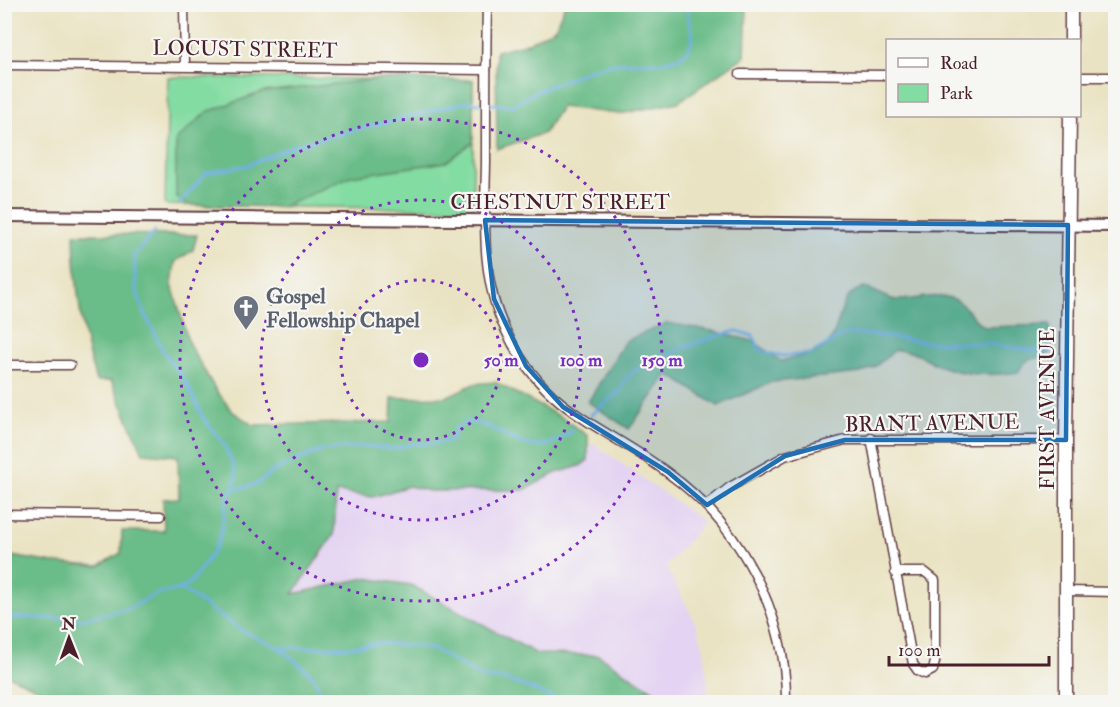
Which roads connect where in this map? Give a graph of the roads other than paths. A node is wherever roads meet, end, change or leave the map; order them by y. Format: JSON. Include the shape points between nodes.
{"nodes":[{"id":1,"x":184,"y":4,"type":"edge"},
{"id":2,"x":487,"y":4,"type":"edge"},
{"id":3,"x":1071,"y":4,"type":"edge"},
{"id":4,"x":1071,"y":39,"type":"edge"},
{"id":5,"x":4,"y":65,"type":"edge"},
{"id":6,"x":184,"y":66,"type":"junction"},
{"id":7,"x":486,"y":70,"type":"junction"},
{"id":8,"x":741,"y":74,"type":"dead end"},
{"id":9,"x":886,"y":75,"type":"edge"},
{"id":10,"x":1081,"y":77,"type":"edge"},
{"id":11,"x":1116,"y":77,"type":"edge"},
{"id":12,"x":1070,"y":117,"type":"edge"},
{"id":13,"x":4,"y":216,"type":"edge"},
{"id":14,"x":485,"y":220,"type":"junction"},
{"id":15,"x":1068,"y":225,"type":"junction"},
{"id":16,"x":1116,"y":226,"type":"edge"},
{"id":17,"x":4,"y":365,"type":"edge"},
{"id":18,"x":70,"y":365,"type":"dead end"},
{"id":19,"x":871,"y":438,"type":"junction"},
{"id":20,"x":1066,"y":440,"type":"junction"},
{"id":21,"x":707,"y":505,"type":"junction"},
{"id":22,"x":4,"y":514,"type":"edge"},
{"id":23,"x":161,"y":516,"type":"dead end"},
{"id":24,"x":895,"y":572,"type":"junction"},
{"id":25,"x":1068,"y":591,"type":"junction"},
{"id":26,"x":1116,"y":592,"type":"edge"},
{"id":27,"x":786,"y":702,"type":"edge"},
{"id":28,"x":1066,"y":702,"type":"edge"}],
"edges":[{"from":1,"to":6,"type":"street"},
{"from":2,"to":7,"type":"street"},
{"from":3,"to":4,"type":"main road"},
{"from":5,"to":6,"type":"street","name":"LOCUST STREET"},
{"from":6,"to":7,"type":"street","name":"LOCUST STREET"},
{"from":7,"to":14,"type":"street"},
{"from":8,"to":9,"type":"street"},
{"from":10,"to":11,"type":"street"},
{"from":12,"to":15,"type":"main road","name":"FIRST AVENUE"},
{"from":13,"to":14,"type":"street","name":"CHESTNUT STREET"},
{"from":14,"to":15,"type":"street","name":"CHESTNUT STREET"},
{"from":14,"to":21,"type":"street","via":[[486,262],[494,299],[526,366],[563,407],[668,472]]},
{"from":15,"to":16,"type":"street","name":"CHESTNUT STREET"},
{"from":15,"to":20,"type":"main road","name":"FIRST AVENUE"},
{"from":17,"to":18,"type":"street"},
{"from":19,"to":20,"type":"street","name":"BRANT AVENUE"},
{"from":19,"to":21,"type":"street","name":"BRANT AVENUE","via":[[836,442],[785,456],[730,487]]},
{"from":19,"to":24,"type":"street"},
{"from":20,"to":25,"type":"main road","name":"FIRST AVENUE"},
{"from":21,"to":27,"type":"street","via":[[739,548],[764,597],[781,649]]},
{"from":22,"to":23,"type":"street"},
{"from":24,"to":24,"type":"street","via":[[913,664],[925,674],[933,670],[935,662],[935,580],[925,572]]},
{"from":25,"to":26,"type":"street"},
{"from":25,"to":28,"type":"main road","name":"FIRST AVENUE"}]}
